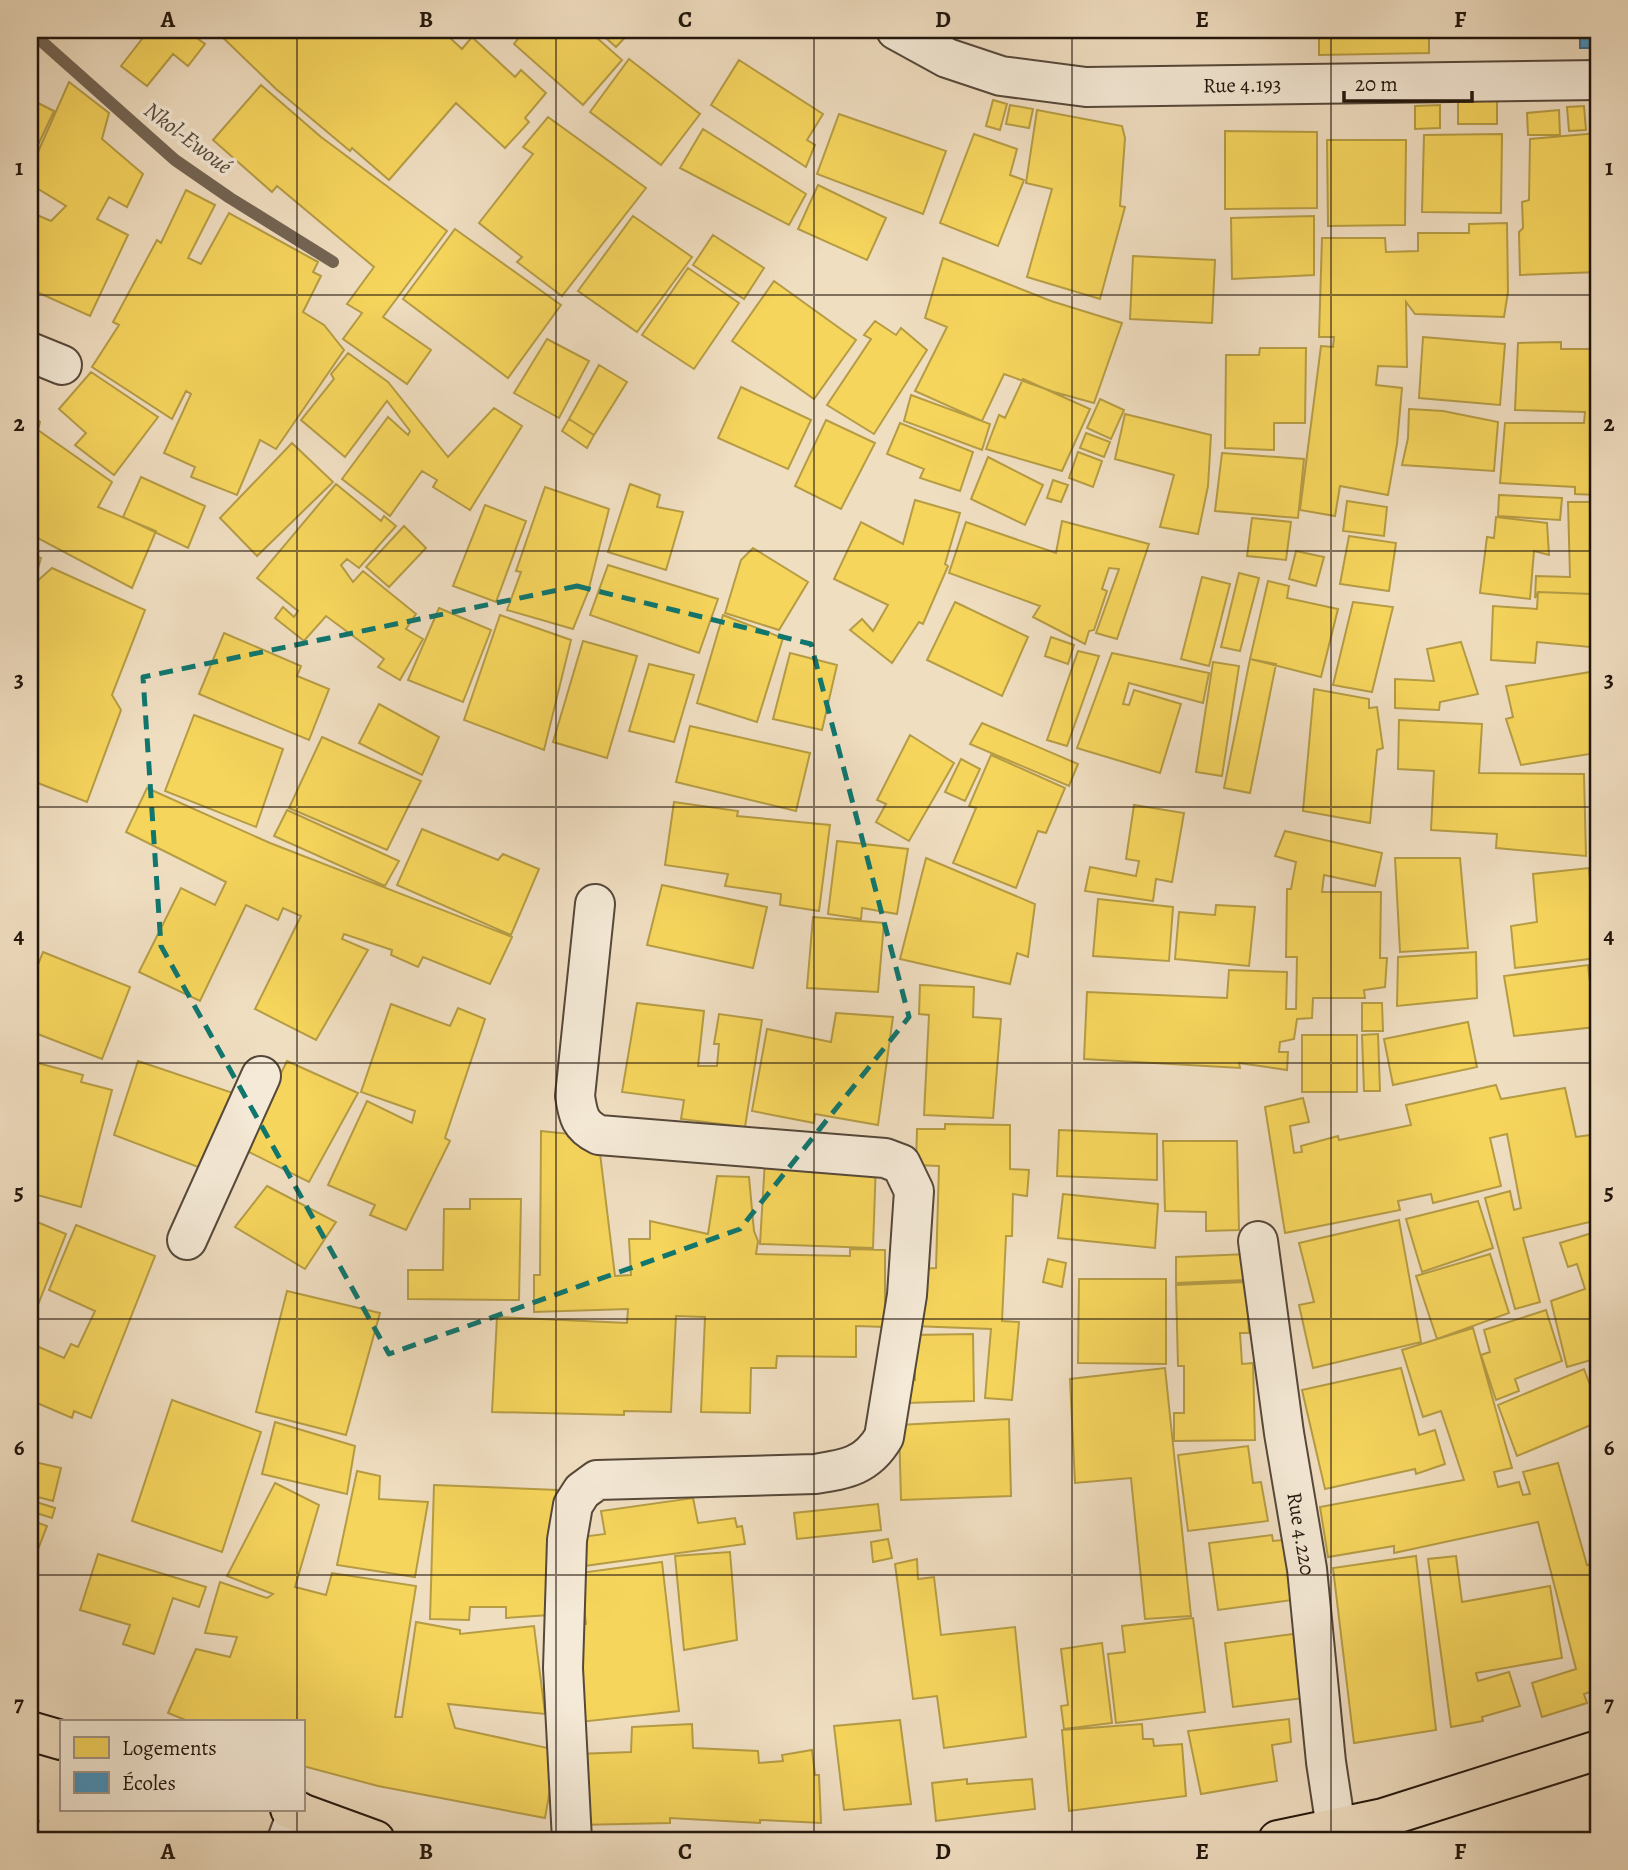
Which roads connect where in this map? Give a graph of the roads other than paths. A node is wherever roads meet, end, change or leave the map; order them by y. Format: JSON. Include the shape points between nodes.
{"nodes":[{"id":1,"x":896,"y":30,"type":"edge"},
{"id":2,"x":1598,"y":80,"type":"edge"},
{"id":3,"x":595,"y":904,"type":"dead end"},
{"id":4,"x":261,"y":1076,"type":"dead end"},
{"id":5,"x":187,"y":1240,"type":"dead end"},
{"id":6,"x":1258,"y":1241,"type":"dead end"},
{"id":7,"x":30,"y":1731,"type":"edge"},
{"id":8,"x":60,"y":1740,"type":"edge"},
{"id":9,"x":1598,"y":1750,"type":"edge"},
{"id":10,"x":292,"y":1820,"type":"edge"},
{"id":11,"x":1336,"y":1828,"type":"junction"},
{"id":12,"x":1385,"y":1829,"type":"edge"},
{"id":13,"x":375,"y":1840,"type":"edge"},
{"id":14,"x":572,"y":1840,"type":"edge"},
{"id":15,"x":1278,"y":1840,"type":"edge"}],
"edges":[{"from":1,"to":2,"type":"street","name":"Rue 4.193","via":[[947,58],[1001,76],[1086,86]]},
{"from":3,"to":14,"type":"street","via":[[575,1096],[579,1116],[588,1129],[599,1135],[885,1158],[901,1164],[914,1191],[906,1295],[884,1437],[876,1451],[841,1470],[815,1474],[597,1480],[573,1505],[563,1627]]},
{"from":4,"to":5,"type":"street"},
{"from":6,"to":11,"type":"street","name":"Rue 4.220","via":[[1307,1569]]},
{"from":7,"to":8,"type":"main road"},
{"from":9,"to":12,"type":"main road"},
{"from":10,"to":13,"type":"main road"},
{"from":11,"to":12,"type":"main road"},
{"from":11,"to":15,"type":"main road"}]}
